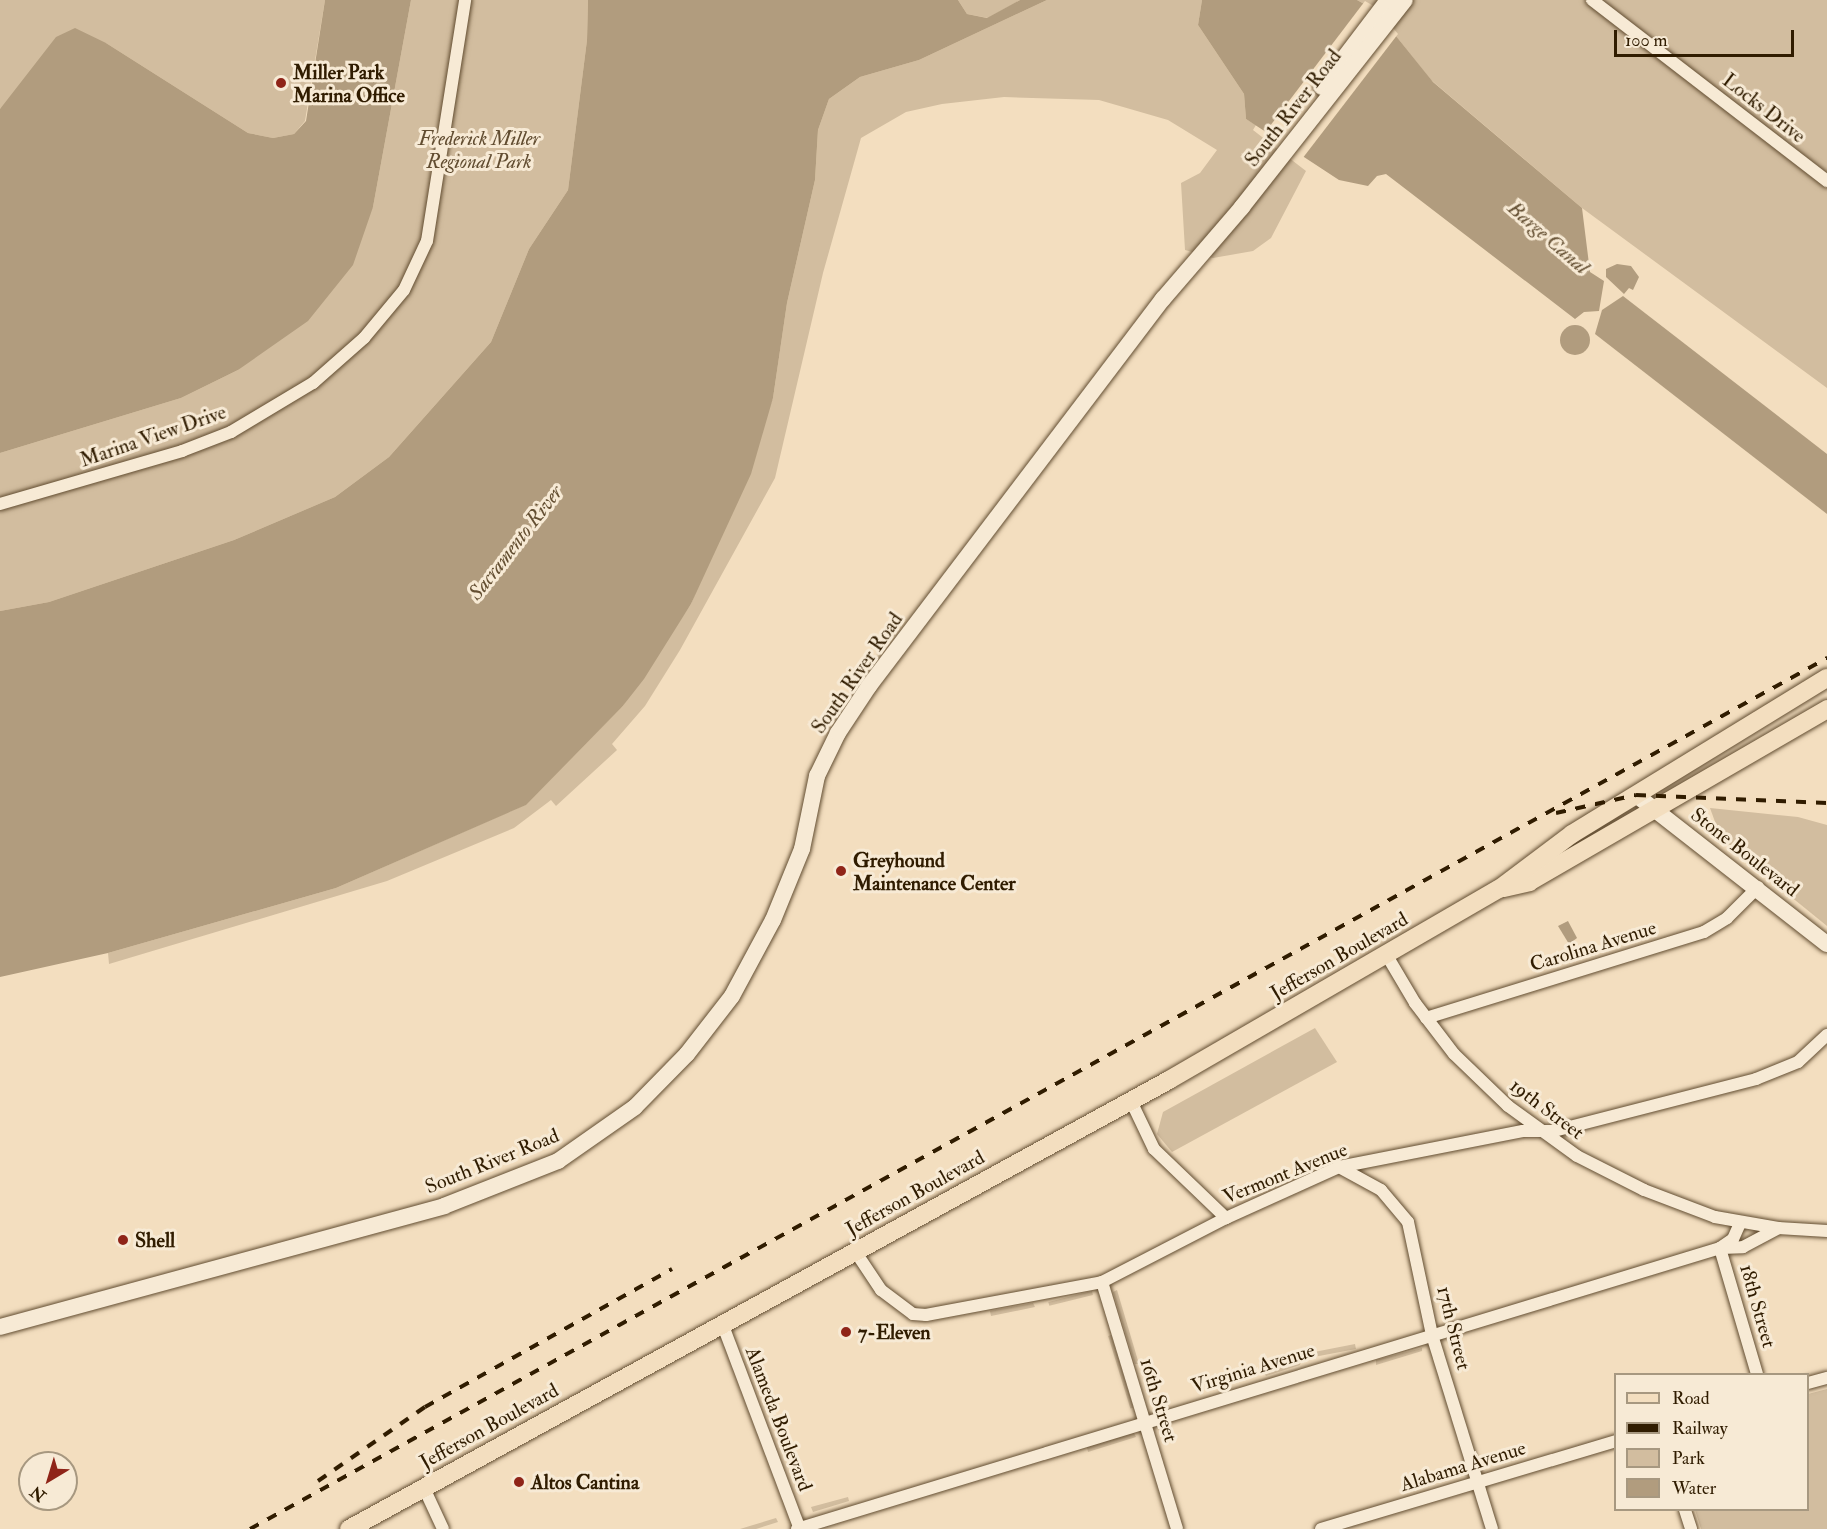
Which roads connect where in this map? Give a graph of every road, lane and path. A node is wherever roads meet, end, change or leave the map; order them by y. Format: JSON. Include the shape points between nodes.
{"nodes":[{"id":1,"x":465,"y":0,"type":"edge"},
{"id":2,"x":1388,"y":0,"type":"edge"},
{"id":3,"x":1405,"y":0,"type":"edge"},
{"id":4,"x":1592,"y":0,"type":"edge"},
{"id":5,"x":1827,"y":181,"type":"edge"},
{"id":6,"x":1238,"y":205,"type":"junction"},
{"id":7,"x":0,"y":504,"type":"edge"},
{"id":8,"x":1827,"y":678,"type":"edge"},
{"id":9,"x":1827,"y":709,"type":"edge"},
{"id":10,"x":1636,"y":795,"type":"junction"},
{"id":11,"x":1653,"y":808,"type":"junction"},
{"id":12,"x":1758,"y":887,"type":"junction"},
{"id":13,"x":1499,"y":889,"type":"junction"},
{"id":14,"x":1827,"y":944,"type":"edge"},
{"id":15,"x":1386,"y":954,"type":"junction"},
{"id":16,"x":1426,"y":1018,"type":"junction"},
{"id":17,"x":1827,"y":1035,"type":"edge"},
{"id":18,"x":1131,"y":1101,"type":"junction"},
{"id":19,"x":1538,"y":1131,"type":"junction"},
{"id":20,"x":1339,"y":1167,"type":"junction"},
{"id":21,"x":1226,"y":1218,"type":"junction"},
{"id":22,"x":1740,"y":1223,"type":"junction"},
{"id":23,"x":1778,"y":1228,"type":"junction"},
{"id":24,"x":1827,"y":1231,"type":"edge"},
{"id":25,"x":1720,"y":1248,"type":"junction"},
{"id":26,"x":855,"y":1251,"type":"junction"},
{"id":27,"x":1102,"y":1282,"type":"junction"},
{"id":28,"x":722,"y":1323,"type":"junction"},
{"id":29,"x":0,"y":1327,"type":"edge"},
{"id":30,"x":1432,"y":1335,"type":"junction"},
{"id":31,"x":1757,"y":1373,"type":"edge"},
{"id":32,"x":1827,"y":1377,"type":"edge"},
{"id":33,"x":1809,"y":1383,"type":"edge"},
{"id":34,"x":1146,"y":1420,"type":"junction"},
{"id":35,"x":1614,"y":1442,"type":"edge"},
{"id":36,"x":1477,"y":1482,"type":"junction"},
{"id":37,"x":424,"y":1488,"type":"junction"},
{"id":38,"x":1686,"y":1511,"type":"edge"},
{"id":39,"x":349,"y":1529,"type":"edge"},
{"id":40,"x":443,"y":1529,"type":"edge"},
{"id":41,"x":799,"y":1529,"type":"edge"},
{"id":42,"x":1178,"y":1529,"type":"edge"},
{"id":43,"x":1321,"y":1529,"type":"edge"},
{"id":44,"x":1492,"y":1529,"type":"edge"},
{"id":45,"x":1691,"y":1529,"type":"edge"}],
"edges":[{"from":1,"to":7,"type":"street","name":"Marina View Drive","via":[[427,241],[404,290],[364,338],[313,383],[231,432],[182,451]]},
{"from":2,"to":6,"type":"street","name":"South River Road"},
{"from":3,"to":6,"type":"street","name":"South River Road"},
{"from":4,"to":5,"type":"street","name":"Locks Drive"},
{"from":6,"to":29,"type":"street","name":"South River Road","via":[[1162,298],[838,733],[818,776],[802,849],[773,920],[732,996],[687,1054],[634,1107],[558,1161],[444,1206]]},
{"from":8,"to":10,"type":"main road","name":"Jefferson Boulevard"},
{"from":9,"to":11,"type":"main road","name":"Jefferson Boulevard"},
{"from":10,"to":11,"type":"street","name":"Stone Boulevard"},
{"from":10,"to":13,"type":"main road","name":"Jefferson Boulevard","via":[[1572,834]]},
{"from":11,"to":12,"type":"street","name":"Stone Boulevard"},
{"from":11,"to":13,"type":"main road","name":"Jefferson Boulevard","via":[[1529,882]]},
{"from":12,"to":14,"type":"street","name":"Stone Boulevard"},
{"from":12,"to":16,"type":"street","name":"Carolina Avenue","via":[[1727,918],[1704,932]]},
{"from":13,"to":15,"type":"main road","name":"Jefferson Boulevard"},
{"from":15,"to":16,"type":"street","name":"19th Street"},
{"from":15,"to":18,"type":"main road","name":"Jefferson Boulevard"},
{"from":16,"to":19,"type":"street","name":"19th Street","via":[[1472,1073]]},
{"from":17,"to":19,"type":"street","name":"Vermont Avenue","via":[[1798,1062],[1756,1078],[1554,1131]]},
{"from":18,"to":21,"type":"street","via":[[1154,1149]]},
{"from":18,"to":26,"type":"main road","name":"Jefferson Boulevard"},
{"from":19,"to":20,"type":"street","name":"Vermont Avenue","via":[[1414,1149]]},
{"from":19,"to":22,"type":"street","name":"19th Street","via":[[1644,1191]]},
{"from":20,"to":21,"type":"street","name":"Vermont Avenue"},
{"from":20,"to":30,"type":"street","name":"17th Street","via":[[1377,1187],[1408,1221]]},
{"from":21,"to":27,"type":"street","name":"Vermont Avenue"},
{"from":22,"to":23,"type":"street"},
{"from":22,"to":25,"type":"street","via":[[1733,1239]]},
{"from":23,"to":24,"type":"street"},
{"from":23,"to":25,"type":"street","name":"Virginia Avenue","via":[[1743,1247]]},
{"from":25,"to":30,"type":"street","name":"Virginia Avenue"},
{"from":25,"to":31,"type":"street","name":"18th Street"},
{"from":26,"to":27,"type":"street","name":"Vermont Avenue","via":[[872,1280],[898,1306],[926,1316]]},
{"from":26,"to":28,"type":"main road","name":"Jefferson Boulevard"},
{"from":27,"to":34,"type":"street","name":"16th Street"},
{"from":28,"to":37,"type":"main road","name":"Jefferson Boulevard"},
{"from":28,"to":41,"type":"street","name":"Alameda Boulevard"},
{"from":30,"to":34,"type":"street","name":"Virginia Avenue"},
{"from":30,"to":36,"type":"street","name":"17th Street"},
{"from":32,"to":33,"type":"street"},
{"from":34,"to":41,"type":"street","name":"Virginia Avenue"},
{"from":34,"to":42,"type":"street","name":"16th Street"},
{"from":35,"to":36,"type":"street","name":"Alabama Avenue"},
{"from":36,"to":43,"type":"street","name":"Alabama Avenue"},
{"from":36,"to":44,"type":"street","name":"17th Street"},
{"from":37,"to":39,"type":"main road","name":"Jefferson Boulevard"},
{"from":37,"to":40,"type":"street"},
{"from":38,"to":45,"type":"street"}]}
